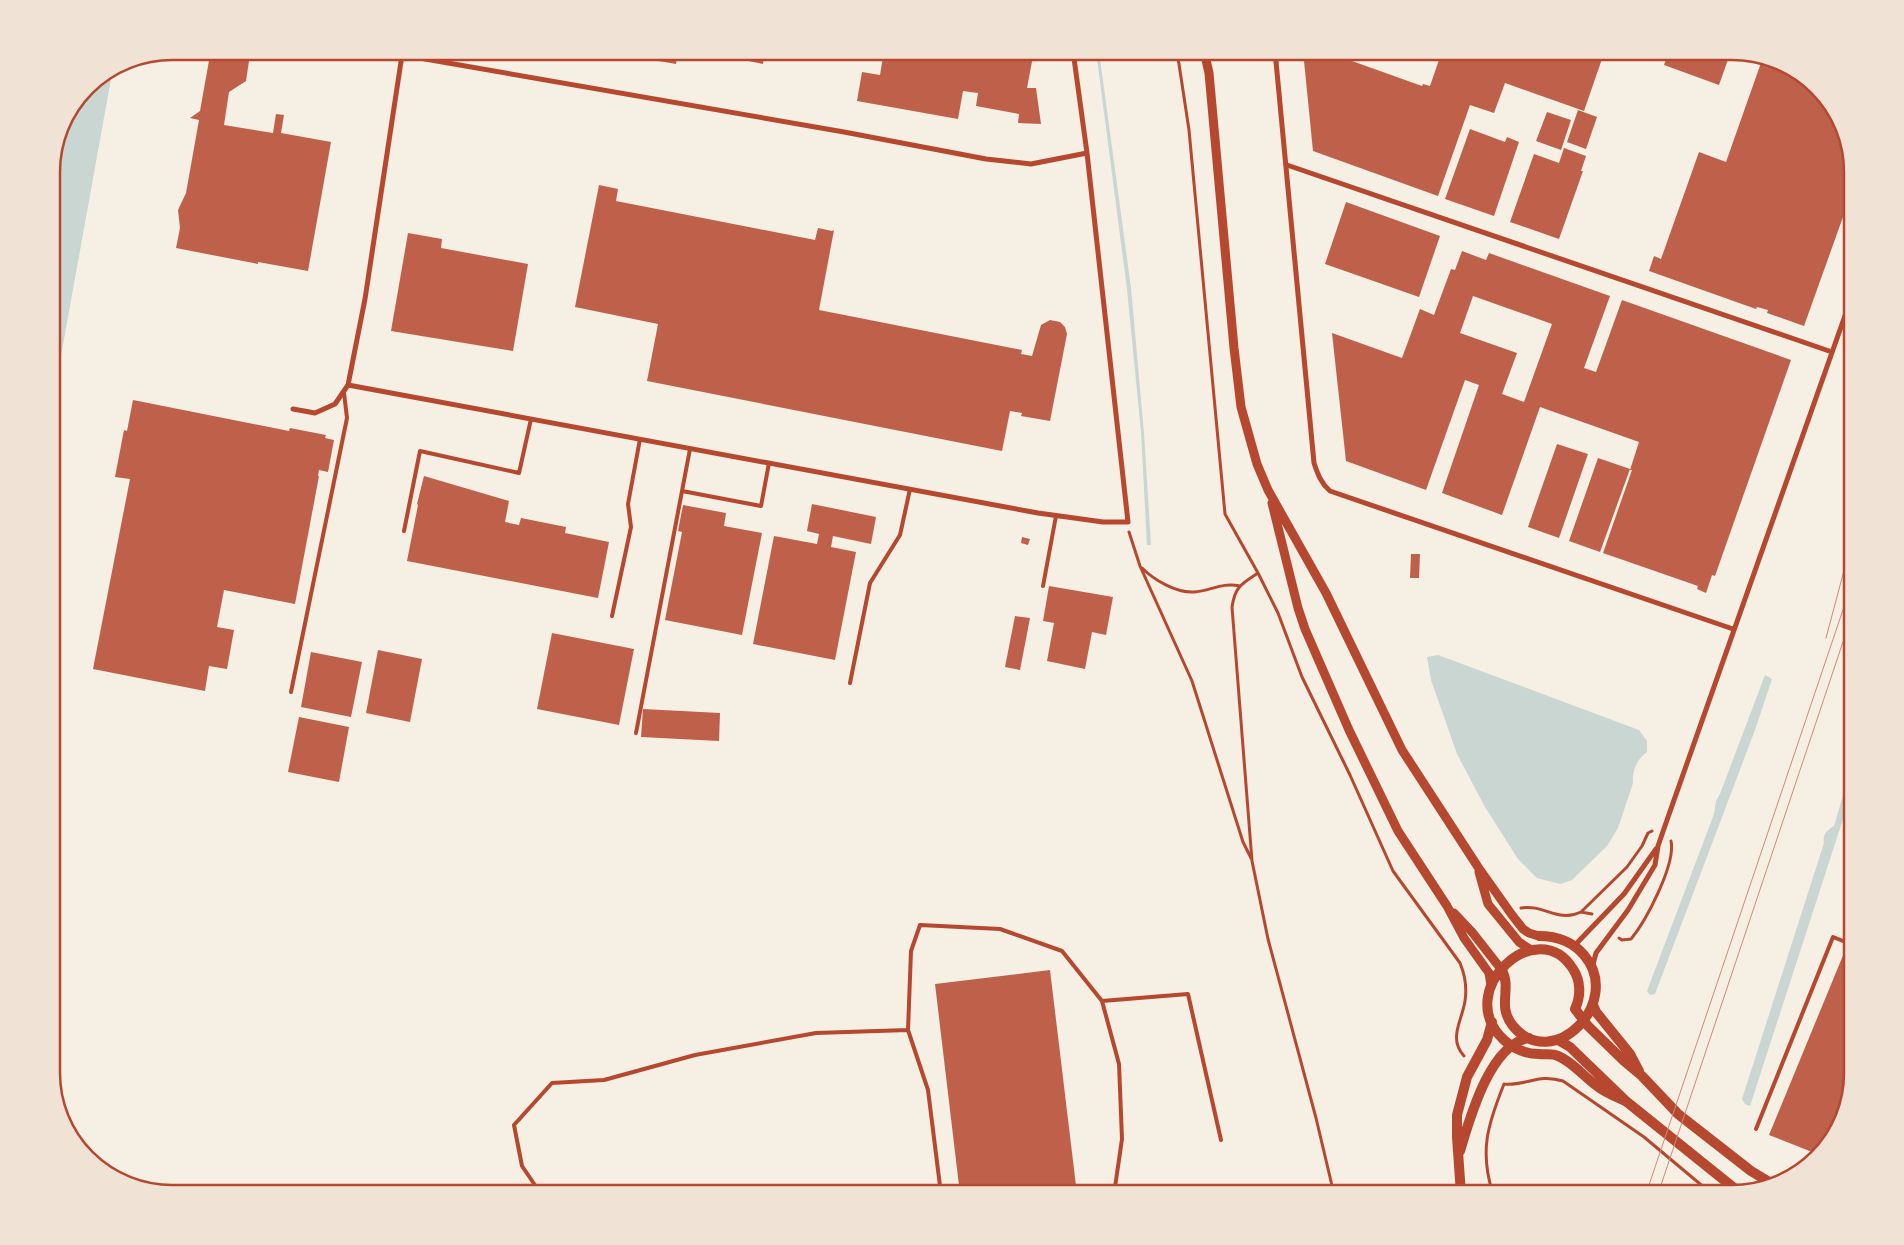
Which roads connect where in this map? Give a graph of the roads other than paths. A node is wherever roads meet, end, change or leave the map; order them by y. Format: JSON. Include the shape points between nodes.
{"nodes":[{"id":1,"x":401,"y":60,"type":"edge"},
{"id":2,"x":436,"y":60,"type":"edge"},
{"id":3,"x":1074,"y":60,"type":"edge"},
{"id":4,"x":1206,"y":60,"type":"edge"},
{"id":5,"x":1276,"y":60,"type":"edge"},
{"id":6,"x":1087,"y":153,"type":"junction"},
{"id":7,"x":1287,"y":165,"type":"junction"},
{"id":8,"x":1844,"y":318,"type":"edge"},
{"id":9,"x":1832,"y":352,"type":"junction"},
{"id":10,"x":348,"y":385,"type":"junction"},
{"id":11,"x":344,"y":393,"type":"junction"},
{"id":12,"x":293,"y":409,"type":"dead end"},
{"id":13,"x":531,"y":419,"type":"junction"},
{"id":14,"x":640,"y":439,"type":"junction"},
{"id":15,"x":690,"y":449,"type":"junction"},
{"id":16,"x":769,"y":463,"type":"junction"},
{"id":17,"x":910,"y":489,"type":"junction"},
{"id":18,"x":1268,"y":490,"type":"junction"},
{"id":19,"x":682,"y":492,"type":"junction"},
{"id":20,"x":1056,"y":516,"type":"junction"},
{"id":21,"x":404,"y":531,"type":"dead end"},
{"id":22,"x":1044,"y":586,"type":"dead end"},
{"id":23,"x":612,"y":616,"type":"dead end"},
{"id":24,"x":1733,"y":629,"type":"junction"},
{"id":25,"x":850,"y":684,"type":"dead end"},
{"id":26,"x":290,"y":692,"type":"dead end"},
{"id":27,"x":636,"y":732,"type":"dead end"},
{"id":28,"x":1658,"y":846,"type":"junction"},
{"id":29,"x":1478,"y":867,"type":"junction"},
{"id":30,"x":1447,"y":906,"type":"junction"},
{"id":31,"x":1539,"y":936,"type":"joint"},
{"id":32,"x":1844,"y":941,"type":"edge"},
{"id":33,"x":1574,"y":946,"type":"junction"},
{"id":34,"x":1531,"y":950,"type":"junction"},
{"id":35,"x":1558,"y":954,"type":"junction"},
{"id":36,"x":1592,"y":968,"type":"junction"},
{"id":37,"x":1501,"y":969,"type":"junction"},
{"id":38,"x":1491,"y":984,"type":"junction"},
{"id":39,"x":1102,"y":1001,"type":"junction"},
{"id":40,"x":1594,"y":1005,"type":"junction"},
{"id":41,"x":1584,"y":1020,"type":"junction"},
{"id":42,"x":1492,"y":1022,"type":"junction"},
{"id":43,"x":908,"y":1030,"type":"junction"},
{"id":44,"x":1529,"y":1038,"type":"junction"},
{"id":45,"x":1558,"y":1040,"type":"junction"},
{"id":46,"x":1511,"y":1046,"type":"junction"},
{"id":47,"x":1642,"y":1076,"type":"junction"},
{"id":48,"x":1627,"y":1102,"type":"junction"},
{"id":49,"x":1756,"y":1129,"type":"dead end"},
{"id":50,"x":1221,"y":1140,"type":"dead end"},
{"id":51,"x":1458,"y":1156,"type":"junction"},
{"id":52,"x":1765,"y":1180,"type":"edge"},
{"id":53,"x":535,"y":1185,"type":"edge"},
{"id":54,"x":940,"y":1185,"type":"edge"},
{"id":55,"x":1115,"y":1185,"type":"edge"},
{"id":56,"x":1460,"y":1185,"type":"edge"},
{"id":57,"x":1730,"y":1185,"type":"edge"}],
"edges":[{"from":1,"to":10,"type":"street","via":[[365,299]]},
{"from":2,"to":6,"type":"street","via":[[986,159],[1031,164]]},
{"from":3,"to":6,"type":"street"},
{"from":4,"to":18,"type":"street","via":[[1241,407],[1256,464]]},
{"from":5,"to":7,"type":"street"},
{"from":6,"to":20,"type":"street","via":[[1128,522]]},
{"from":7,"to":9,"type":"street"},
{"from":7,"to":24,"type":"street","via":[[1314,463],[1324,485],[1330,491]]},
{"from":8,"to":9,"type":"street"},
{"from":9,"to":24,"type":"street"},
{"from":10,"to":11,"type":"street"},
{"from":10,"to":13,"type":"street"},
{"from":11,"to":12,"type":"street","via":[[335,404],[315,413]]},
{"from":11,"to":26,"type":"lane","via":[[347,418]]},
{"from":13,"to":14,"type":"street"},
{"from":13,"to":21,"type":"lane","via":[[519,473],[420,451]]},
{"from":14,"to":15,"type":"street"},
{"from":14,"to":23,"type":"lane","via":[[628,504],[631,526]]},
{"from":15,"to":16,"type":"street"},
{"from":15,"to":19,"type":"lane"},
{"from":16,"to":17,"type":"street"},
{"from":16,"to":19,"type":"lane","via":[[761,506]]},
{"from":17,"to":20,"type":"street"},
{"from":17,"to":25,"type":"lane","via":[[900,535],[870,583]]},
{"from":18,"to":29,"type":"street","via":[[1326,593],[1402,750]]},
{"from":18,"to":30,"type":"street","via":[[1298,608],[1309,638],[1398,831]]},
{"from":19,"to":27,"type":"lane"},
{"from":20,"to":22,"type":"lane"},
{"from":24,"to":28,"type":"street"},
{"from":28,"to":33,"type":"street","via":[[1624,894]]},
{"from":28,"to":36,"type":"street","via":[[1654,865],[1628,910],[1596,953]]},
{"from":29,"to":31,"type":"street","via":[[1524,929]]},
{"from":29,"to":34,"type":"street","via":[[1488,904],[1519,942]]},
{"from":30,"to":37,"type":"street"},
{"from":30,"to":38,"type":"street","via":[[1464,938],[1489,973]]},
{"from":31,"to":33,"type":"main road","via":[[1561,939]]},
{"from":32,"to":49,"type":"lane","via":[[1833,937]]},
{"from":33,"to":35,"type":"main road"},
{"from":33,"to":36,"type":"main road"},
{"from":34,"to":35,"type":"main road"},
{"from":34,"to":37,"type":"main road","via":[[1517,955]]},
{"from":35,"to":41,"type":"main road","via":[[1576,975],[1580,988],[1575,1009]]},
{"from":36,"to":40,"type":"main road","via":[[1596,990]]},
{"from":37,"to":38,"type":"main road"},
{"from":37,"to":44,"type":"main road","via":[[1507,980],[1506,1014],[1513,1026]]},
{"from":38,"to":42,"type":"main road","via":[[1488,1000]]},
{"from":39,"to":43,"type":"lane","via":[[1062,951],[1000,929],[920,925],[911,951]]},
{"from":39,"to":50,"type":"lane","via":[[1188,994]]},
{"from":39,"to":55,"type":"lane","via":[[1119,1064],[1122,1139]]},
{"from":40,"to":41,"type":"main road"},
{"from":40,"to":47,"type":"main road"},
{"from":41,"to":45,"type":"main road"},
{"from":41,"to":47,"type":"main road"},
{"from":42,"to":46,"type":"main road"},
{"from":42,"to":51,"type":"main road","via":[[1487,1040],[1467,1077],[1457,1115]]},
{"from":43,"to":53,"type":"lane","via":[[816,1033],[695,1055],[604,1080],[552,1083],[514,1125],[522,1166]]},
{"from":43,"to":54,"type":"lane","via":[[928,1090]]},
{"from":44,"to":45,"type":"main road"},
{"from":44,"to":46,"type":"main road"},
{"from":45,"to":48,"type":"main road","via":[[1570,1047]]},
{"from":46,"to":48,"type":"main road","via":[[1527,1053],[1551,1054],[1566,1060],[1598,1087]]},
{"from":46,"to":51,"type":"main road","via":[[1489,1074],[1471,1114]]},
{"from":47,"to":52,"type":"main road","via":[[1678,1114]]},
{"from":48,"to":57,"type":"main road"},
{"from":51,"to":56,"type":"main road"}]}
